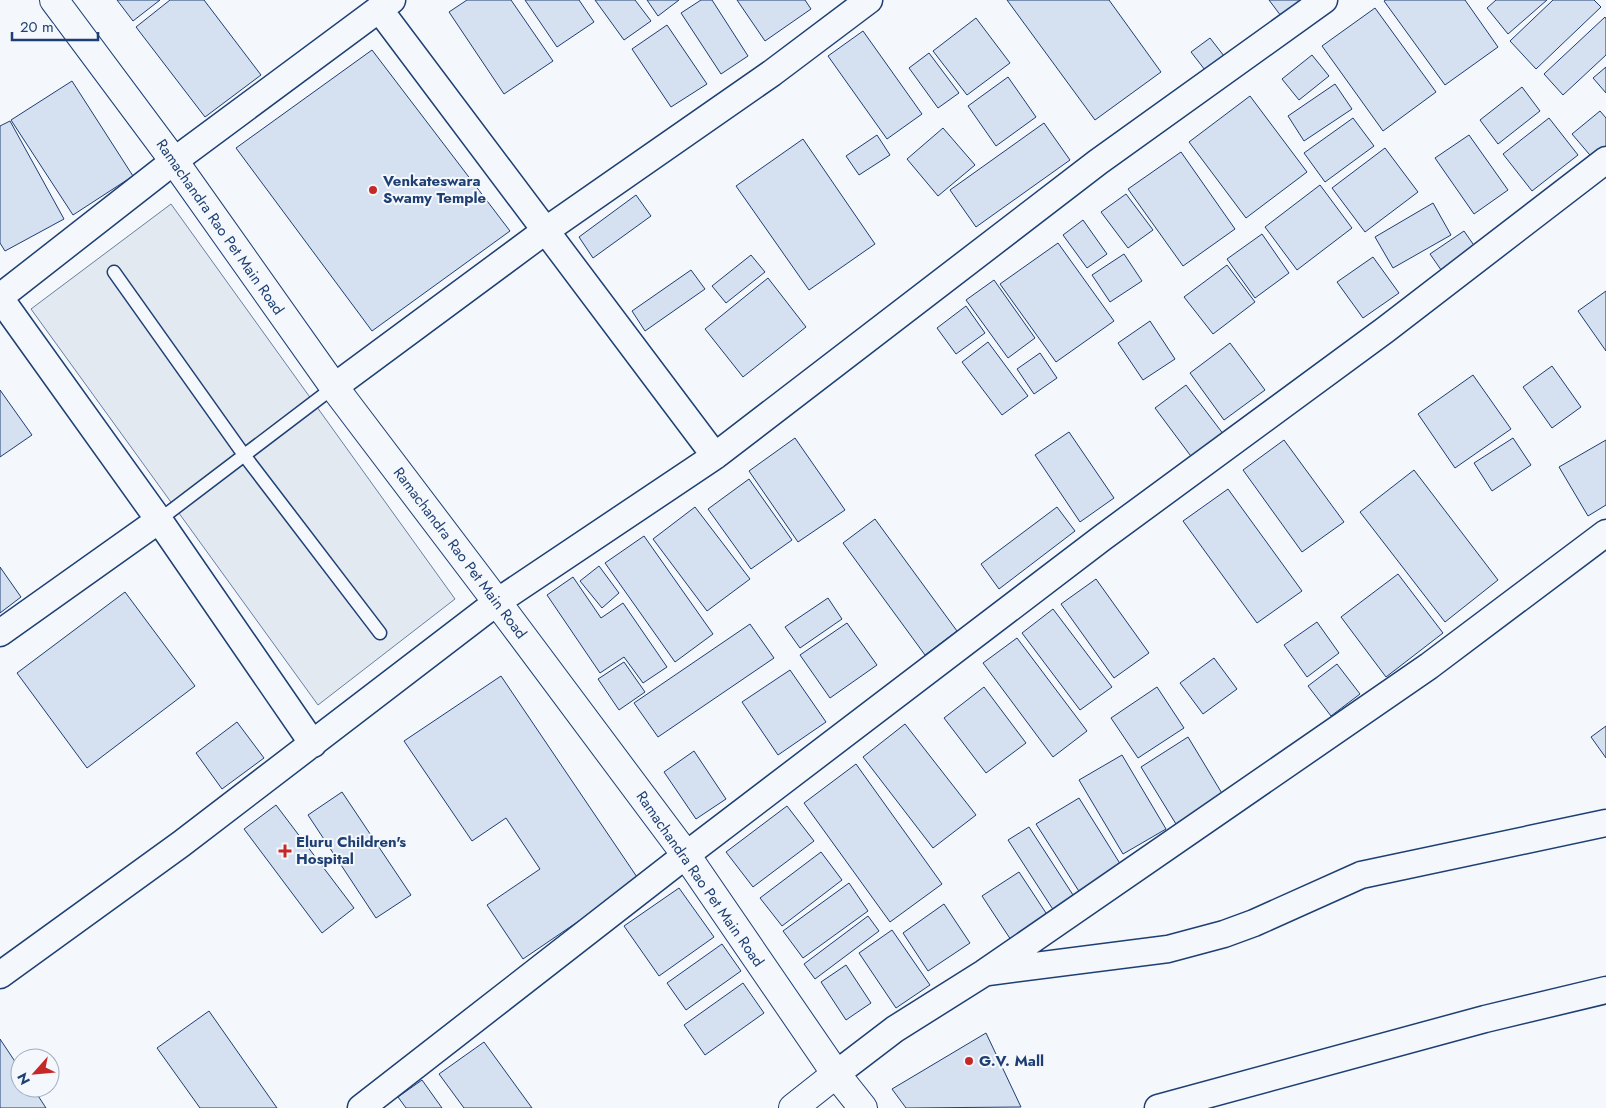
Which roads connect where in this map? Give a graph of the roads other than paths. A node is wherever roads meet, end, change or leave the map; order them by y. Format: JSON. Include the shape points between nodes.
{"nodes":[{"id":1,"x":54,"y":0,"type":"edge"},
{"id":2,"x":869,"y":0,"type":"edge"},
{"id":3,"x":1324,"y":0,"type":"edge"},
{"id":4,"x":386,"y":5,"type":"edge"},
{"id":5,"x":1606,"y":160,"type":"edge"},
{"id":6,"x":174,"y":161,"type":"junction"},
{"id":7,"x":545,"y":231,"type":"junction"},
{"id":8,"x":114,"y":272,"type":"dead end"},
{"id":9,"x":0,"y":298,"type":"edge"},
{"id":10,"x":334,"y":387,"type":"junction"},
{"id":11,"x":244,"y":455,"type":"junction"},
{"id":12,"x":715,"y":456,"type":"junction"},
{"id":13,"x":159,"y":520,"type":"junction"},
{"id":14,"x":1606,"y":533,"type":"edge"},
{"id":15,"x":497,"y":602,"type":"junction"},
{"id":16,"x":0,"y":633,"type":"edge"},
{"id":17,"x":380,"y":633,"type":"dead end"},
{"id":18,"x":313,"y":744,"type":"junction"},
{"id":19,"x":1606,"y":823,"type":"edge"},
{"id":20,"x":686,"y":855,"type":"junction"},
{"id":21,"x":984,"y":973,"type":"junction"},
{"id":22,"x":0,"y":975,"type":"edge"},
{"id":23,"x":1606,"y":990,"type":"edge"},
{"id":24,"x":836,"y":1074,"type":"junction"},
{"id":25,"x":360,"y":1108,"type":"edge"},
{"id":26,"x":793,"y":1108,"type":"edge"},
{"id":27,"x":863,"y":1108,"type":"edge"},
{"id":28,"x":1158,"y":1108,"type":"edge"}],
"edges":[{"from":1,"to":6,"type":"street","name":"Ramachandra Rao Pet Main Road"},
{"from":2,"to":7,"type":"street","via":[[772,73]]},
{"from":3,"to":12,"type":"street","via":[[1098,162]]},
{"from":4,"to":6,"type":"street"},
{"from":4,"to":7,"type":"street"},
{"from":5,"to":20,"type":"street"},
{"from":6,"to":9,"type":"street"},
{"from":6,"to":10,"type":"street","name":"Ramachandra Rao Pet Main Road"},
{"from":7,"to":10,"type":"street"},
{"from":7,"to":12,"type":"street"},
{"from":8,"to":11,"type":"lane"},
{"from":9,"to":13,"type":"street"},
{"from":10,"to":11,"type":"lane"},
{"from":10,"to":15,"type":"street","name":"Ramachandra Rao Pet Main Road"},
{"from":11,"to":13,"type":"lane"},
{"from":11,"to":17,"type":"lane"},
{"from":12,"to":15,"type":"street"},
{"from":13,"to":16,"type":"street"},
{"from":13,"to":18,"type":"street"},
{"from":14,"to":21,"type":"street","via":[[1429,666]]},
{"from":15,"to":18,"type":"street"},
{"from":15,"to":20,"type":"street","name":"Ramachandra Rao Pet Main Road"},
{"from":18,"to":22,"type":"street"},
{"from":19,"to":21,"type":"street","via":[[1361,875],[1254,923],[1168,950]]},
{"from":20,"to":24,"type":"street","name":"Ramachandra Rao Pet Main Road"},
{"from":20,"to":25,"type":"street"},
{"from":21,"to":24,"type":"street","via":[[895,1029]]},
{"from":23,"to":28,"type":"street"},
{"from":24,"to":26,"type":"street"},
{"from":24,"to":27,"type":"street","name":"Ramachandra Rao Pet Main Road"}]}
